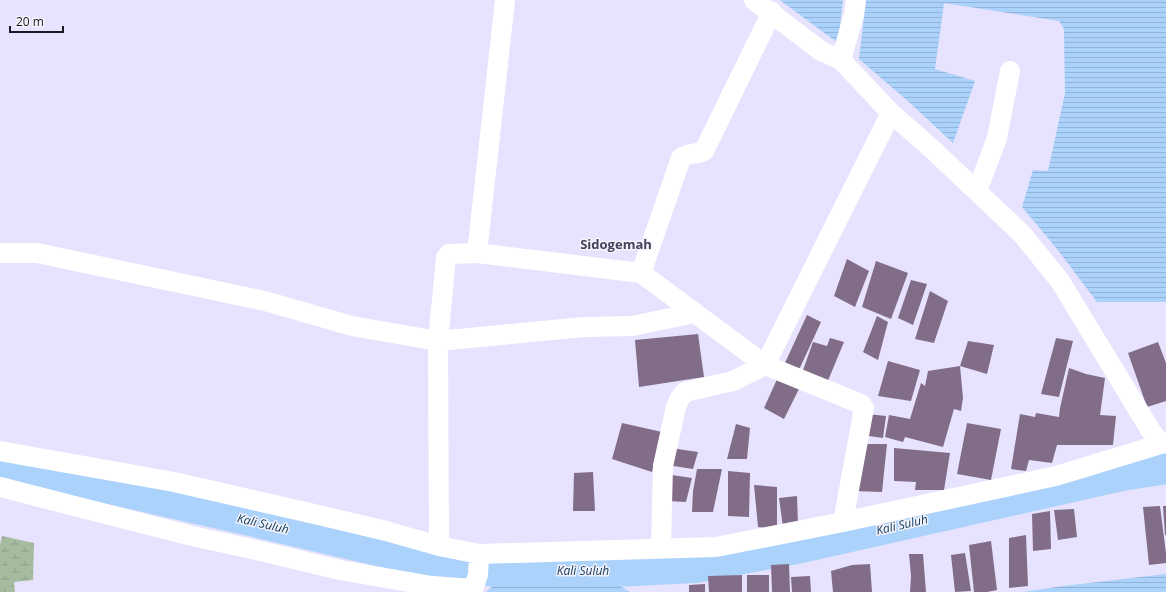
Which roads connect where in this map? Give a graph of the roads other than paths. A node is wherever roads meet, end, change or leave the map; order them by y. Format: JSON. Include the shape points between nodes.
{"nodes":[{"id":1,"x":505,"y":0,"type":"edge"},
{"id":2,"x":754,"y":0,"type":"edge"},
{"id":3,"x":856,"y":0,"type":"edge"},
{"id":4,"x":772,"y":12,"type":"junction"},
{"id":5,"x":841,"y":60,"type":"junction"},
{"id":6,"x":1010,"y":71,"type":"dead end"},
{"id":7,"x":891,"y":113,"type":"junction"},
{"id":8,"x":976,"y":191,"type":"junction"},
{"id":9,"x":0,"y":253,"type":"edge"},
{"id":10,"x":477,"y":253,"type":"junction"},
{"id":11,"x":642,"y":273,"type":"junction"},
{"id":12,"x":695,"y":313,"type":"junction"},
{"id":13,"x":438,"y":341,"type":"junction"},
{"id":14,"x":765,"y":365,"type":"junction"},
{"id":15,"x":1164,"y":444,"type":"edge"},
{"id":16,"x":0,"y":451,"type":"edge"},
{"id":17,"x":0,"y":487,"type":"edge"},
{"id":18,"x":843,"y":522,"type":"junction"},
{"id":19,"x":439,"y":546,"type":"junction"},
{"id":20,"x":662,"y":548,"type":"junction"},
{"id":21,"x":479,"y":564,"type":"junction"}],
"edges":[{"from":1,"to":10,"type":"street"},
{"from":2,"to":4,"type":"street"},
{"from":3,"to":5,"type":"street"},
{"from":4,"to":5,"type":"street","via":[[821,51]]},
{"from":4,"to":11,"type":"street","via":[[704,151],[686,154],[681,158]]},
{"from":5,"to":7,"type":"street"},
{"from":6,"to":8,"type":"street","via":[[997,138]]},
{"from":7,"to":8,"type":"street"},
{"from":7,"to":14,"type":"street"},
{"from":8,"to":15,"type":"street","via":[[1022,234],[1060,281],[1151,431]]},
{"from":9,"to":13,"type":"street","via":[[37,253],[265,301],[352,326]]},
{"from":10,"to":11,"type":"street"},
{"from":10,"to":13,"type":"street","via":[[449,254],[446,258]]},
{"from":11,"to":12,"type":"street"},
{"from":12,"to":13,"type":"street","via":[[632,326],[584,327]]},
{"from":12,"to":14,"type":"street"},
{"from":13,"to":19,"type":"street"},
{"from":14,"to":18,"type":"street","via":[[864,408]]},
{"from":14,"to":20,"type":"street","via":[[733,381],[685,392],[680,398],[663,466]]},
{"from":15,"to":18,"type":"street","via":[[1056,476]]},
{"from":16,"to":19,"type":"street","via":[[174,482],[386,531]]},
{"from":17,"to":21,"type":"street","via":[[192,536],[340,570],[432,586],[473,589]]},
{"from":18,"to":20,"type":"street","via":[[716,547]]},
{"from":19,"to":21,"type":"street"},
{"from":20,"to":21,"type":"street"}]}
